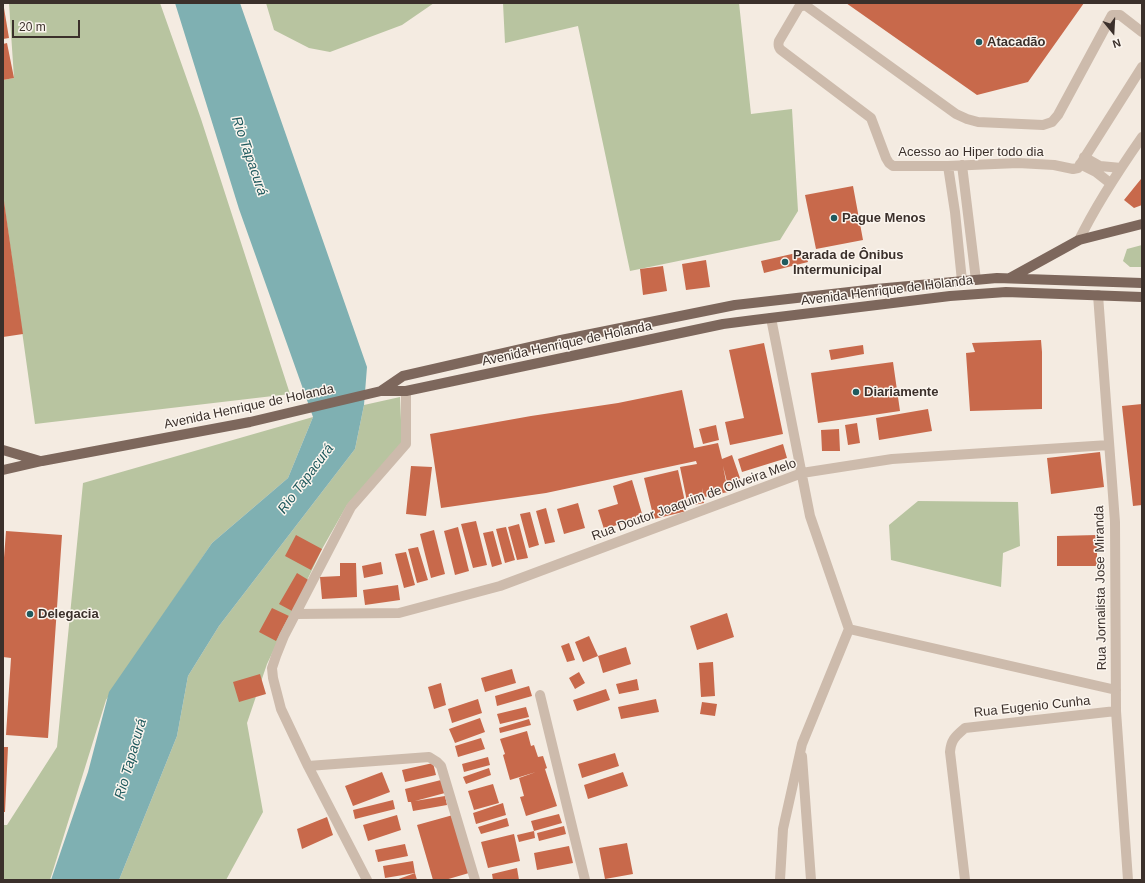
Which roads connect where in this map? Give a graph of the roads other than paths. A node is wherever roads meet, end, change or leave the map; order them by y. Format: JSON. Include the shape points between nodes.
{"nodes":[{"id":1,"x":1142,"y":32,"type":"edge"},
{"id":2,"x":1142,"y":68,"type":"edge"},
{"id":3,"x":1142,"y":137,"type":"edge"},
{"id":4,"x":1082,"y":161,"type":"junction"},
{"id":5,"x":962,"y":165,"type":"junction"},
{"id":6,"x":948,"y":166,"type":"junction"},
{"id":7,"x":1121,"y":168,"type":"junction"},
{"id":8,"x":1110,"y":183,"type":"junction"},
{"id":9,"x":1142,"y":224,"type":"edge"},
{"id":10,"x":1079,"y":240,"type":"junction"},
{"id":11,"x":1009,"y":278,"type":"junction"},
{"id":12,"x":976,"y":280,"type":"junction"},
{"id":13,"x":962,"y":281,"type":"junction"},
{"id":14,"x":1142,"y":283,"type":"edge"},
{"id":15,"x":1098,"y":295,"type":"junction"},
{"id":16,"x":1142,"y":297,"type":"edge"},
{"id":17,"x":772,"y":318,"type":"junction"},
{"id":18,"x":381,"y":391,"type":"junction"},
{"id":19,"x":406,"y":391,"type":"junction"},
{"id":20,"x":1109,"y":445,"type":"junction"},
{"id":21,"x":3,"y":450,"type":"edge"},
{"id":22,"x":42,"y":461,"type":"junction"},
{"id":23,"x":3,"y":470,"type":"edge"},
{"id":24,"x":802,"y":474,"type":"junction"},
{"id":25,"x":296,"y":614,"type":"junction"},
{"id":26,"x":849,"y":629,"type":"junction"},
{"id":27,"x":1116,"y":690,"type":"junction"},
{"id":28,"x":540,"y":695,"type":"dead end"},
{"id":29,"x":1116,"y":710,"type":"junction"},
{"id":30,"x":802,"y":744,"type":"junction"},
{"id":31,"x":308,"y":766,"type":"junction"},
{"id":32,"x":367,"y":880,"type":"edge"},
{"id":33,"x":475,"y":880,"type":"edge"},
{"id":34,"x":585,"y":880,"type":"edge"},
{"id":35,"x":780,"y":880,"type":"edge"},
{"id":36,"x":810,"y":880,"type":"edge"},
{"id":37,"x":965,"y":880,"type":"edge"},
{"id":38,"x":1128,"y":880,"type":"edge"}],
"edges":[{"from":1,"to":6,"type":"street","name":"Acesso ao Hiper todo dia","via":[[1120,15],[1112,15],[1052,122],[1043,125],[978,122],[956,114],[805,5],[799,7],[779,41],[781,50],[871,118],[886,158],[893,166]]},
{"from":2,"to":4,"type":"street"},
{"from":3,"to":7,"type":"street"},
{"from":4,"to":5,"type":"street","name":"Acesso ao Hiper todo dia","via":[[1078,168],[1018,163]]},
{"from":4,"to":7,"type":"street"},
{"from":4,"to":8,"type":"street"},
{"from":5,"to":6,"type":"street","name":"Acesso ao Hiper todo dia"},
{"from":5,"to":12,"type":"street"},
{"from":6,"to":13,"type":"street"},
{"from":7,"to":8,"type":"street"},
{"from":8,"to":10,"type":"street"},
{"from":9,"to":10,"type":"main road"},
{"from":10,"to":11,"type":"main road"},
{"from":11,"to":12,"type":"main road"},
{"from":11,"to":14,"type":"main road"},
{"from":12,"to":13,"type":"main road"},
{"from":13,"to":18,"type":"main road","via":[[735,305],[561,340],[403,376]]},
{"from":15,"to":16,"type":"main road","name":"Avenida Henrique de Holanda"},
{"from":15,"to":17,"type":"main road","name":"Avenida Henrique de Holanda","via":[[978,293]]},
{"from":15,"to":20,"type":"street","name":"Rua Jornalista Jose Miranda"},
{"from":17,"to":19,"type":"main road","name":"Avenida Henrique de Holanda","via":[[724,324]]},
{"from":17,"to":24,"type":"street"},
{"from":18,"to":19,"type":"main road","name":"Avenida Henrique de Holanda"},
{"from":18,"to":22,"type":"main road","name":"Avenida Henrique de Holanda","via":[[250,422]]},
{"from":19,"to":25,"type":"street","via":[[406,444],[351,507]]},
{"from":20,"to":24,"type":"street","name":"Rua Doutor Joaquim de Oliveira Melo","via":[[892,459]]},
{"from":20,"to":27,"type":"street","name":"Rua Jornalista Jose Miranda","via":[[1115,522]]},
{"from":21,"to":22,"type":"main road"},
{"from":22,"to":23,"type":"main road","name":"Avenida Henrique de Holanda"},
{"from":24,"to":25,"type":"street","name":"Rua Doutor Joaquim de Oliveira Melo","via":[[500,586],[399,613]]},
{"from":24,"to":26,"type":"street","via":[[810,516]]},
{"from":25,"to":31,"type":"street","via":[[272,668],[281,709]]},
{"from":26,"to":27,"type":"street"},
{"from":26,"to":30,"type":"street"},
{"from":27,"to":29,"type":"street","name":"Rua Jornalista Jose Miranda"},
{"from":28,"to":34,"type":"street"},
{"from":29,"to":37,"type":"street","name":"Rua Eugenio Cunha","via":[[965,728],[956,736],[951,743],[950,752]]},
{"from":29,"to":38,"type":"street","name":"Rua Jornalista Jose Miranda"},
{"from":30,"to":35,"type":"street","via":[[783,829]]},
{"from":30,"to":36,"type":"street"},
{"from":31,"to":32,"type":"street"},
{"from":31,"to":33,"type":"street","via":[[429,757],[437,762],[442,766]]}]}
